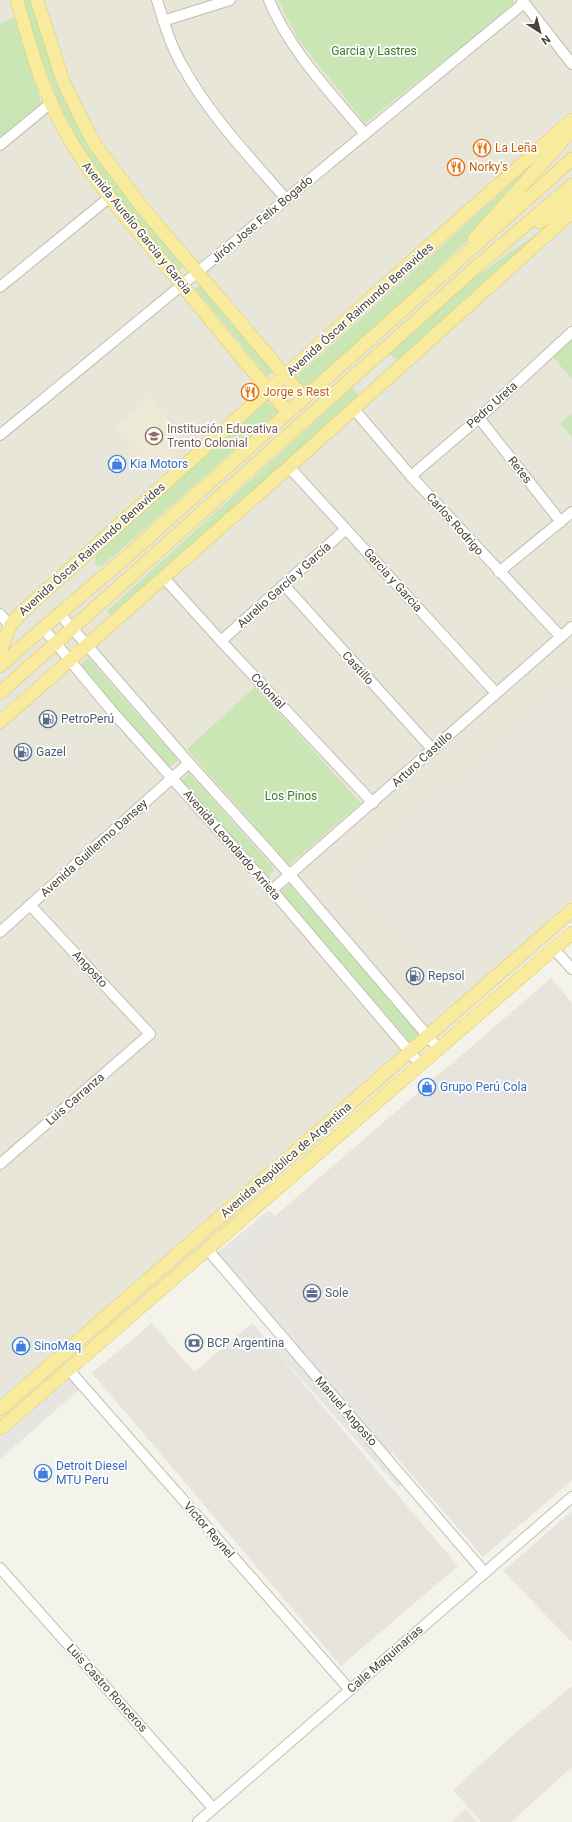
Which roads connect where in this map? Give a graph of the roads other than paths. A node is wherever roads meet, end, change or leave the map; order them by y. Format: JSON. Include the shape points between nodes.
{"nodes":[{"id":1,"x":16,"y":0,"type":"edge"},
{"id":2,"x":37,"y":0,"type":"edge"},
{"id":3,"x":157,"y":0,"type":"edge"},
{"id":4,"x":230,"y":0,"type":"edge"},
{"id":5,"x":269,"y":0,"type":"edge"},
{"id":6,"x":523,"y":2,"type":"edge"},
{"id":7,"x":163,"y":21,"type":"junction"},
{"id":8,"x":572,"y":64,"type":"edge"},
{"id":9,"x":51,"y":103,"type":"junction"},
{"id":10,"x":572,"y":120,"type":"edge"},
{"id":11,"x":572,"y":130,"type":"edge"},
{"id":12,"x":365,"y":134,"type":"junction"},
{"id":13,"x":0,"y":145,"type":"edge"},
{"id":14,"x":572,"y":159,"type":"edge"},
{"id":15,"x":572,"y":185,"type":"edge"},
{"id":16,"x":110,"y":197,"type":"junction"},
{"id":17,"x":286,"y":199,"type":"junction"},
{"id":18,"x":572,"y":199,"type":"edge"},
{"id":19,"x":572,"y":212,"type":"edge"},
{"id":20,"x":475,"y":268,"type":"junction"},
{"id":21,"x":448,"y":271,"type":"junction"},
{"id":22,"x":197,"y":272,"type":"junction"},
{"id":23,"x":182,"y":285,"type":"junction"},
{"id":24,"x":0,"y":287,"type":"edge"},
{"id":25,"x":572,"y":332,"type":"edge"},
{"id":26,"x":286,"y":376,"type":"junction"},
{"id":27,"x":269,"y":390,"type":"junction"},
{"id":28,"x":304,"y":398,"type":"junction"},
{"id":29,"x":353,"y":408,"type":"junction"},
{"id":30,"x":288,"y":412,"type":"junction"},
{"id":31,"x":478,"y":418,"type":"junction"},
{"id":32,"x":0,"y":435,"type":"edge"},
{"id":33,"x":289,"y":467,"type":"junction"},
{"id":34,"x":411,"y":476,"type":"junction"},
{"id":35,"x":572,"y":512,"type":"edge"},
{"id":36,"x":561,"y":522,"type":"junction"},
{"id":37,"x":346,"y":529,"type":"junction"},
{"id":38,"x":499,"y":572,"type":"junction"},
{"id":39,"x":164,"y":578,"type":"junction"},
{"id":40,"x":284,"y":585,"type":"junction"},
{"id":41,"x":59,"y":613,"type":"junction"},
{"id":42,"x":0,"y":614,"type":"edge"},
{"id":43,"x":10,"y":626,"type":"junction"},
{"id":44,"x":572,"y":627,"type":"edge"},
{"id":45,"x":43,"y":628,"type":"junction"},
{"id":46,"x":72,"y":628,"type":"junction"},
{"id":47,"x":561,"y":637,"type":"junction"},
{"id":48,"x":221,"y":642,"type":"junction"},
{"id":49,"x":56,"y":643,"type":"junction"},
{"id":50,"x":87,"y":645,"type":"junction"},
{"id":51,"x":0,"y":652,"type":"edge"},
{"id":52,"x":70,"y":660,"type":"junction"},
{"id":53,"x":0,"y":666,"type":"edge"},
{"id":54,"x":0,"y":693,"type":"edge"},
{"id":55,"x":496,"y":693,"type":"junction"},
{"id":56,"x":0,"y":722,"type":"edge"},
{"id":57,"x":432,"y":750,"type":"junction"},
{"id":58,"x":189,"y":763,"type":"junction"},
{"id":59,"x":173,"y":778,"type":"junction"},
{"id":60,"x":372,"y":803,"type":"junction"},
{"id":61,"x":290,"y":876,"type":"junction"},
{"id":62,"x":272,"y":890,"type":"junction"},
{"id":63,"x":30,"y":905,"type":"junction"},
{"id":64,"x":572,"y":910,"type":"edge"},
{"id":65,"x":0,"y":932,"type":"edge"},
{"id":66,"x":572,"y":933,"type":"edge"},
{"id":67,"x":554,"y":949,"type":"junction"},
{"id":68,"x":572,"y":969,"type":"edge"},
{"id":69,"x":150,"y":1034,"type":"joint"},
{"id":70,"x":428,"y":1037,"type":"junction"},
{"id":71,"x":438,"y":1048,"type":"junction"},
{"id":72,"x":410,"y":1052,"type":"junction"},
{"id":73,"x":420,"y":1064,"type":"junction"},
{"id":74,"x":0,"y":1164,"type":"edge"},
{"id":75,"x":207,"y":1249,"type":"junction"},
{"id":76,"x":69,"y":1370,"type":"junction"},
{"id":77,"x":0,"y":1409,"type":"edge"},
{"id":78,"x":0,"y":1429,"type":"edge"},
{"id":79,"x":572,"y":1497,"type":"edge"},
{"id":80,"x":0,"y":1568,"type":"edge"},
{"id":81,"x":484,"y":1572,"type":"junction"},
{"id":82,"x":350,"y":1690,"type":"junction"},
{"id":83,"x":213,"y":1808,"type":"junction"},
{"id":84,"x":198,"y":1822,"type":"edge"}],
"edges":[{"from":1,"to":9,"type":"main road","name":"Avenida Aurelio Garcia y Garcia"},
{"from":2,"to":22,"type":"main road","name":"Avenida Aurelio Garcia y Garcia","via":[[63,81],[84,126],[115,172]]},
{"from":3,"to":7,"type":"street"},
{"from":4,"to":7,"type":"street"},
{"from":5,"to":12,"type":"street","via":[[291,41]]},
{"from":6,"to":8,"type":"street"},
{"from":6,"to":12,"type":"street","name":"Jirón Jose Felix Bogado"},
{"from":7,"to":17,"type":"street","via":[[181,64],[214,116]]},
{"from":9,"to":13,"type":"street"},
{"from":9,"to":16,"type":"main road","name":"Avenida Aurelio Garcia y Garcia","via":[[78,153]]},
{"from":10,"to":26,"type":"main road","name":"Avenida Óscar Raimundo Benavides"},
{"from":11,"to":21,"type":"main road","via":[[482,228]]},
{"from":12,"to":17,"type":"street","name":"Jirón Jose Felix Bogado"},
{"from":14,"to":21,"type":"main road"},
{"from":15,"to":20,"type":"main road"},
{"from":16,"to":23,"type":"main road","name":"Avenida Aurelio Garcia y Garcia"},
{"from":16,"to":24,"type":"street"},
{"from":17,"to":22,"type":"street","name":"Jirón Jose Felix Bogado"},
{"from":18,"to":20,"type":"main road"},
{"from":19,"to":29,"type":"main road"},
{"from":20,"to":46,"type":"main road"},
{"from":21,"to":28,"type":"main road"},
{"from":22,"to":23,"type":"street","name":"Jirón Jose Felix Bogado"},
{"from":22,"to":26,"type":"main road","name":"Avenida Aurelio Garcia y Garcia"},
{"from":23,"to":27,"type":"main road","name":"Avenida Aurelio Garcia y Garcia"},
{"from":23,"to":32,"type":"street","name":"Jirón Jose Felix Bogado"},
{"from":25,"to":31,"type":"street","name":"Pedro Ureta"},
{"from":26,"to":27,"type":"main road","name":"Avenida Óscar Raimundo Benavides"},
{"from":26,"to":28,"type":"main road","name":"Avenida Aurelio Garcia y Garcia"},
{"from":27,"to":30,"type":"main road","name":"Avenida Aurelio Garcia y Garcia"},
{"from":27,"to":43,"type":"main road","name":"Avenida Óscar Raimundo Benavides","via":[[22,612]]},
{"from":28,"to":30,"type":"main road"},
{"from":29,"to":33,"type":"main road"},
{"from":29,"to":34,"type":"street","name":"Carlos Rodrigo"},
{"from":30,"to":41,"type":"main road","via":[[125,558]]},
{"from":31,"to":34,"type":"street","name":"Pedro Ureta"},
{"from":31,"to":36,"type":"street","name":"Retes"},
{"from":33,"to":37,"type":"street","name":"Garcia y Garcia"},
{"from":33,"to":39,"type":"main road"},
{"from":34,"to":38,"type":"street","name":"Carlos Rodrigo"},
{"from":35,"to":36,"type":"street"},
{"from":36,"to":38,"type":"street"},
{"from":37,"to":40,"type":"street","name":"Aurelio García y García"},
{"from":37,"to":55,"type":"street","name":"Garcia y Garcia"},
{"from":38,"to":47,"type":"street","name":"Carlos Rodrigo"},
{"from":39,"to":48,"type":"street","name":"Colonial"},
{"from":39,"to":50,"type":"main road"},
{"from":40,"to":48,"type":"street","name":"Aurelio García y García"},
{"from":40,"to":57,"type":"street","name":"Castillo"},
{"from":41,"to":45,"type":"main road"},
{"from":41,"to":46,"type":"street","name":"Avenida Leondardo Arrieta"},
{"from":42,"to":43,"type":"street"},
{"from":43,"to":51,"type":"main road","name":"Avenida Óscar Raimundo Benavides"},
{"from":44,"to":47,"type":"street","name":"Arturo Castillo"},
{"from":45,"to":49,"type":"street","name":"Avenida Leondardo Arrieta"},
{"from":45,"to":53,"type":"main road"},
{"from":46,"to":49,"type":"main road"},
{"from":46,"to":50,"type":"street","name":"Avenida Leondardo Arrieta"},
{"from":47,"to":55,"type":"street","name":"Arturo Castillo"},
{"from":48,"to":60,"type":"street","name":"Colonial"},
{"from":49,"to":52,"type":"street","name":"Avenida Leondardo Arrieta"},
{"from":49,"to":54,"type":"main road"},
{"from":50,"to":52,"type":"main road"},
{"from":50,"to":58,"type":"street","name":"Avenida Leondardo Arrieta"},
{"from":52,"to":56,"type":"main road"},
{"from":52,"to":59,"type":"street","name":"Avenida Leondardo Arrieta"},
{"from":55,"to":57,"type":"street","name":"Arturo Castillo"},
{"from":57,"to":60,"type":"street","name":"Arturo Castillo"},
{"from":58,"to":59,"type":"street","name":"Avenida Guillermo Dansey"},
{"from":58,"to":61,"type":"street","name":"Avenida Leondardo Arrieta"},
{"from":59,"to":62,"type":"street","name":"Avenida Leondardo Arrieta"},
{"from":59,"to":63,"type":"street","name":"Avenida Guillermo Dansey"},
{"from":60,"to":61,"type":"street","name":"Arturo Castillo"},
{"from":61,"to":62,"type":"street","name":"Arturo Castillo"},
{"from":61,"to":70,"type":"street","name":"Avenida Leondardo Arrieta"},
{"from":62,"to":72,"type":"street","name":"Avenida Leondardo Arrieta"},
{"from":63,"to":65,"type":"street","name":"Avenida Guillermo Dansey"},
{"from":63,"to":69,"type":"street","name":"Angosto"},
{"from":64,"to":70,"type":"main road","name":"Avenida República de Argentina"},
{"from":66,"to":67,"type":"main road","name":"Avenida República de Argentina"},
{"from":67,"to":68,"type":"street"},
{"from":67,"to":71,"type":"main road","name":"Avenida República de Argentina"},
{"from":69,"to":74,"type":"street","name":"Luis Carranza"},
{"from":70,"to":71,"type":"street","name":"Avenida Leondardo Arrieta"},
{"from":70,"to":72,"type":"main road","name":"Avenida República de Argentina"},
{"from":71,"to":73,"type":"main road","name":"Avenida República de Argentina"},
{"from":72,"to":73,"type":"street","name":"Avenida Leondardo Arrieta"},
{"from":72,"to":77,"type":"main road","name":"Avenida República de Argentina"},
{"from":73,"to":75,"type":"main road","name":"Avenida República de Argentina"},
{"from":75,"to":76,"type":"main road","name":"Avenida República de Argentina"},
{"from":75,"to":81,"type":"street","name":"Manuel Angosto"},
{"from":76,"to":78,"type":"main road","name":"Avenida República de Argentina"},
{"from":76,"to":82,"type":"street","name":"Victor Reynel"},
{"from":79,"to":81,"type":"street","name":"Calle Maquinarias"},
{"from":80,"to":83,"type":"street","name":"Luis Castro Ronceros"},
{"from":81,"to":82,"type":"street","name":"Calle Maquinarias"},
{"from":82,"to":83,"type":"street","name":"Calle Maquinarias"},
{"from":83,"to":84,"type":"street","name":"Calle Maquinarias"}]}
